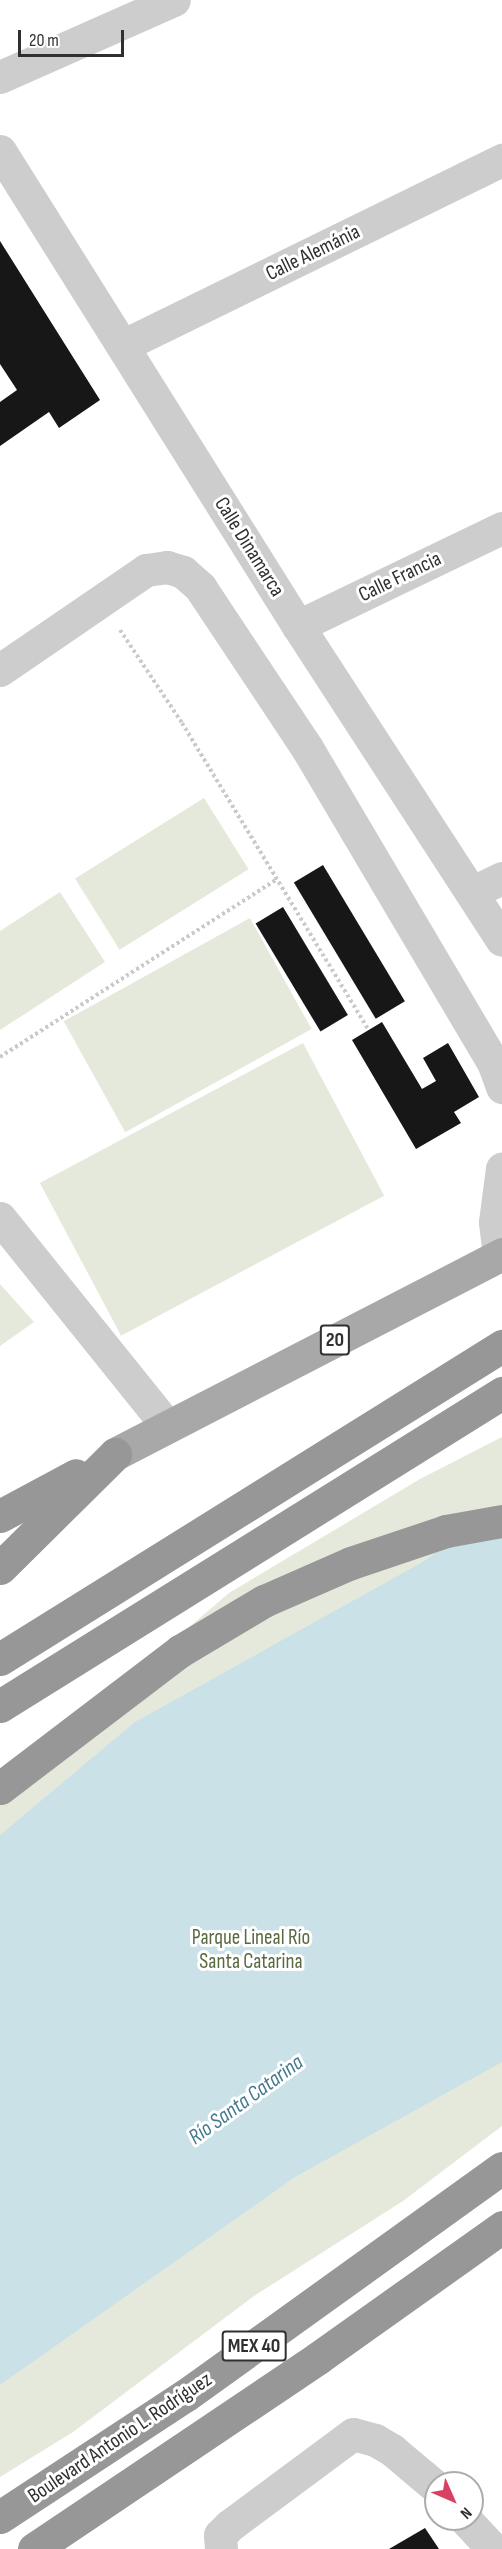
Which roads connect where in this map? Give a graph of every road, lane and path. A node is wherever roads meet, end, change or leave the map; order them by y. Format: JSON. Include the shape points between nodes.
{"nodes":[{"id":1,"x":174,"y":0,"type":"edge"},
{"id":2,"x":0,"y":77,"type":"edge"},
{"id":3,"x":0,"y":151,"type":"edge"},
{"id":4,"x":502,"y":160,"type":"edge"},
{"id":5,"x":124,"y":345,"type":"junction"},
{"id":6,"x":502,"y":528,"type":"edge"},
{"id":7,"x":101,"y":601,"type":"junction"},
{"id":8,"x":298,"y":626,"type":"junction"},
{"id":9,"x":0,"y":670,"type":"edge"},
{"id":10,"x":502,"y":878,"type":"edge"},
{"id":11,"x":277,"y":879,"type":"junction"},
{"id":12,"x":473,"y":892,"type":"junction"},
{"id":13,"x":502,"y":940,"type":"edge"},
{"id":14,"x":369,"y":1030,"type":"dead end"},
{"id":15,"x":0,"y":1057,"type":"edge"},
{"id":16,"x":502,"y":1087,"type":"edge"},
{"id":17,"x":502,"y":1168,"type":"edge"},
{"id":18,"x":0,"y":1218,"type":"edge"},
{"id":19,"x":501,"y":1254,"type":"edge"},
{"id":20,"x":502,"y":1346,"type":"edge"},
{"id":21,"x":502,"y":1393,"type":"edge"},
{"id":22,"x":167,"y":1426,"type":"junction"},
{"id":23,"x":115,"y":1454,"type":"junction"},
{"id":24,"x":0,"y":1516,"type":"edge"},
{"id":25,"x":502,"y":1521,"type":"edge"},
{"id":26,"x":0,"y":1568,"type":"edge"},
{"id":27,"x":0,"y":1659,"type":"edge"},
{"id":28,"x":0,"y":1706,"type":"edge"},
{"id":29,"x":0,"y":1788,"type":"edge"},
{"id":30,"x":502,"y":2168,"type":"edge"},
{"id":31,"x":502,"y":2227,"type":"edge"},
{"id":32,"x":424,"y":2477,"type":"edge"},
{"id":33,"x":0,"y":2517,"type":"edge"},
{"id":34,"x":476,"y":2531,"type":"edge"},
{"id":35,"x":34,"y":2549,"type":"edge"},
{"id":36,"x":221,"y":2549,"type":"edge"},
{"id":37,"x":493,"y":2549,"type":"edge"}],
"edges":[{"from":1,"to":2,"type":"street"},
{"from":3,"to":5,"type":"street","name":"Calle Dinamarca"},
{"from":4,"to":5,"type":"street","name":"Calle Alemánia"},
{"from":5,"to":8,"type":"street","name":"Calle Dinamarca"},
{"from":6,"to":8,"type":"street","name":"Calle Francia"},
{"from":7,"to":9,"type":"street"},
{"from":7,"to":11,"type":"path","via":[[182,723]]},
{"from":7,"to":16,"type":"street","via":[[146,570],[167,567],[183,572],[200,587],[307,748],[494,1062]]},
{"from":8,"to":12,"type":"street","name":"Calle Dinamarca"},
{"from":10,"to":12,"type":"street"},
{"from":11,"to":14,"type":"path"},
{"from":11,"to":15,"type":"path"},
{"from":12,"to":13,"type":"street","name":"Calle Dinamarca"},
{"from":17,"to":19,"type":"street","via":[[495,1222]]},
{"from":18,"to":22,"type":"street"},
{"from":19,"to":22,"type":"main road","number":"20"},
{"from":20,"to":27,"type":"highway"},
{"from":21,"to":28,"type":"highway"},
{"from":22,"to":23,"type":"main road","number":"20"},
{"from":23,"to":24,"type":"highway"},
{"from":23,"to":26,"type":"highway","number":"20"},
{"from":25,"to":29,"type":"highway","via":[[446,1531],[351,1563],[264,1601],[180,1652]]},
{"from":30,"to":33,"type":"highway","name":"Boulevard Antonio L. Rodríguez","number":"MEX 40","via":[[186,2395]]},
{"from":31,"to":35,"type":"highway","number":"MEX 40","via":[[318,2358]]},
{"from":32,"to":36,"type":"street","via":[[383,2445],[353,2434],[229,2526],[220,2535]]},
{"from":34,"to":37,"type":"street"}]}
